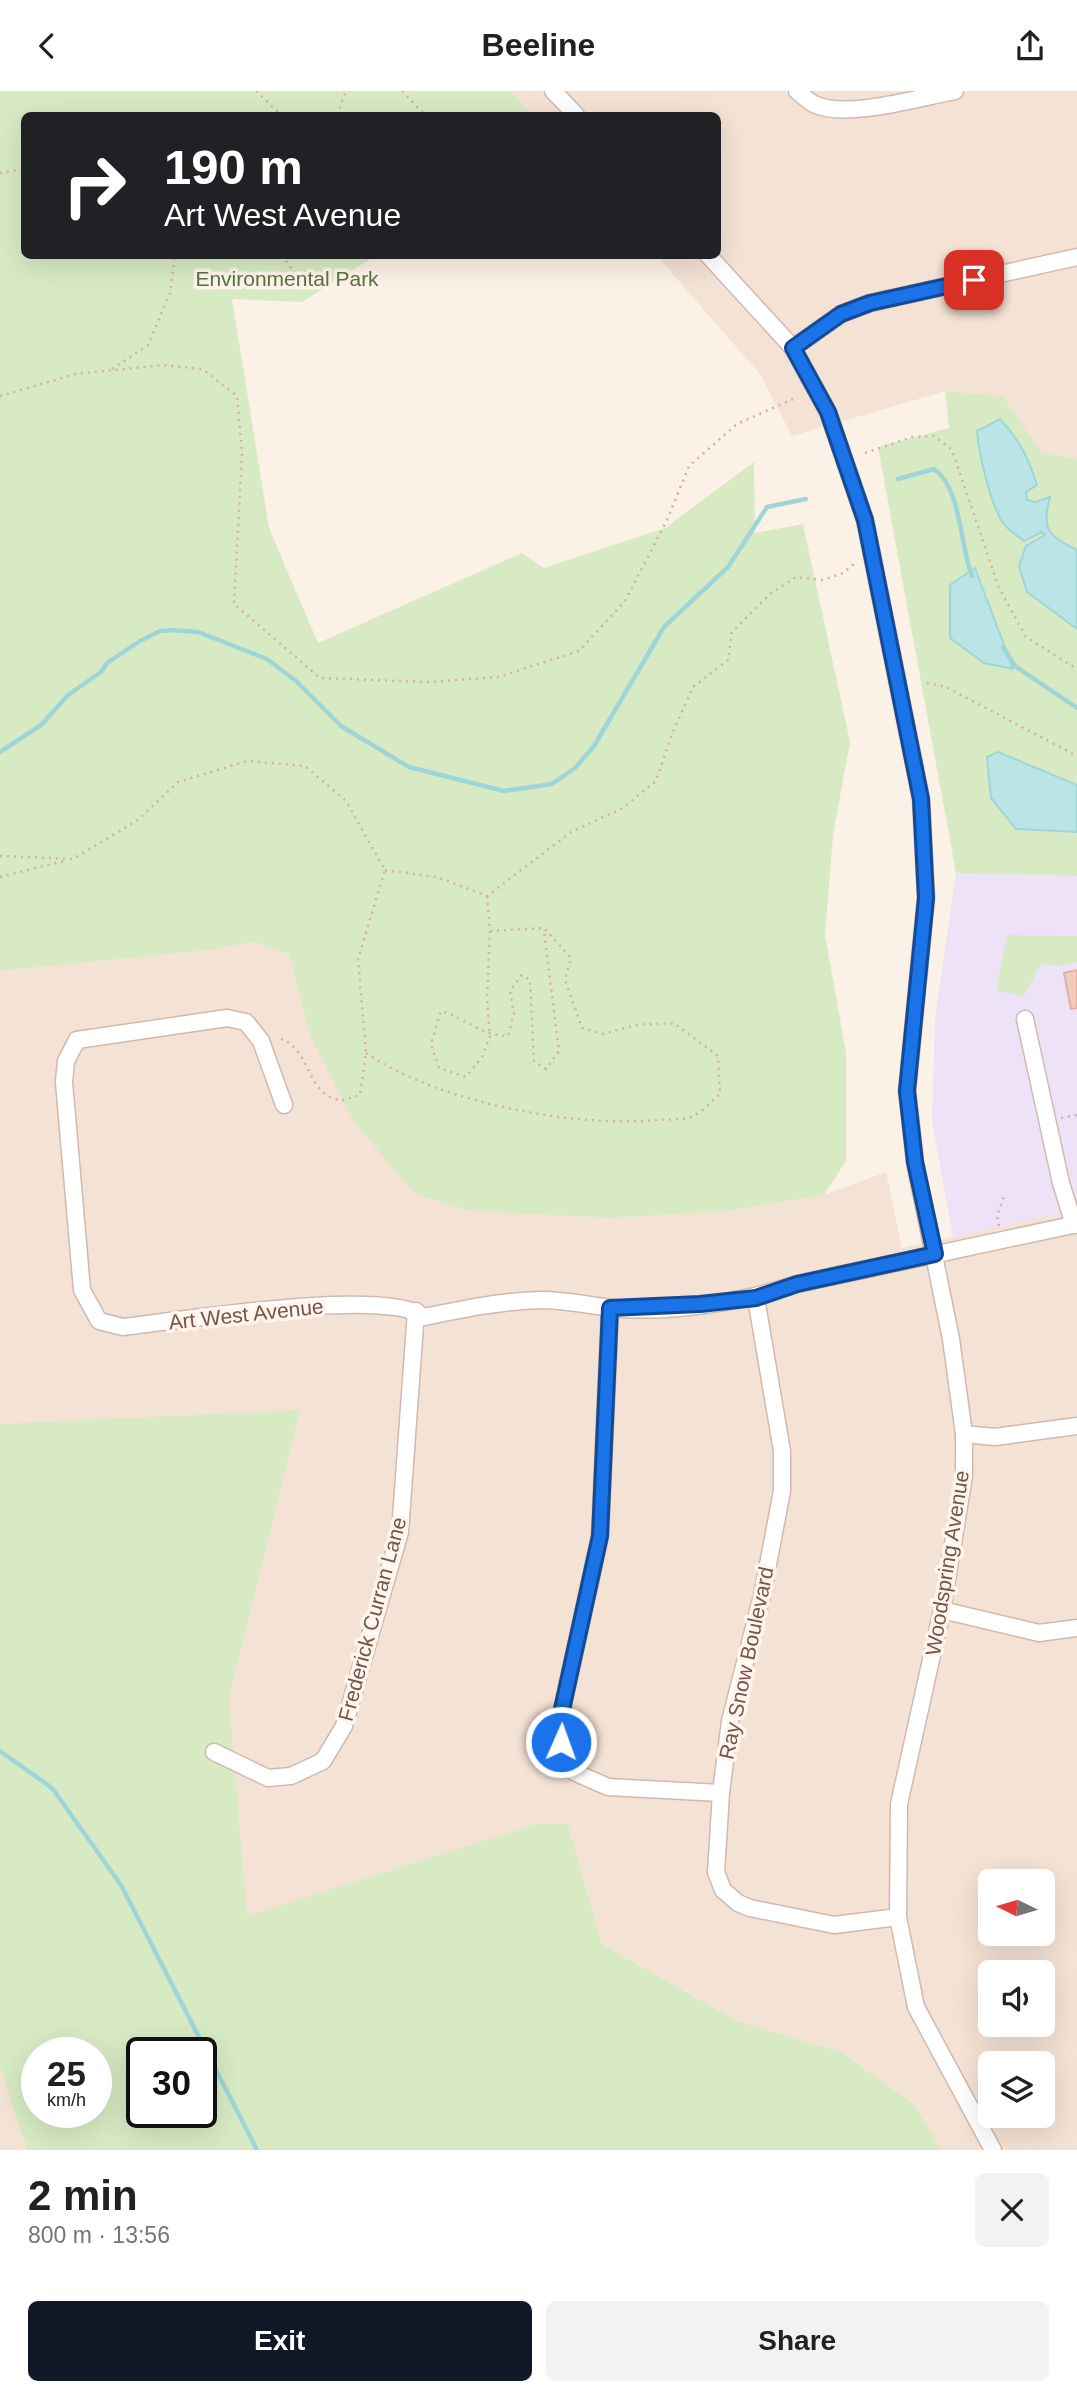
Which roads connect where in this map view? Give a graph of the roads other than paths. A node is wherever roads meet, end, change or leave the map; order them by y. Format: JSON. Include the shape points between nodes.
{"nodes":[{"id":1,"x":553,"y":91,"type":"edge"},
{"id":2,"x":797,"y":91,"type":"edge"},
{"id":3,"x":955,"y":91,"type":"edge"},
{"id":4,"x":573,"y":112,"type":"edge"},
{"id":5,"x":1077,"y":257,"type":"edge"},
{"id":6,"x":712,"y":259,"type":"edge"},
{"id":7,"x":793,"y":348,"type":"junction"},
{"id":8,"x":1025,"y":1019,"type":"dead end"},
{"id":9,"x":284,"y":1105,"type":"dead end"},
{"id":10,"x":1076,"y":1224,"type":"edge"},
{"id":11,"x":935,"y":1254,"type":"junction"},
{"id":12,"x":756,"y":1298,"type":"junction"},
{"id":13,"x":610,"y":1308,"type":"junction"},
{"id":14,"x":416,"y":1311,"type":"junction"},
{"id":15,"x":1077,"y":1426,"type":"edge"},
{"id":16,"x":964,"y":1434,"type":"junction"},
{"id":17,"x":942,"y":1610,"type":"junction"},
{"id":18,"x":1077,"y":1628,"type":"edge"},
{"id":19,"x":214,"y":1752,"type":"dead end"},
{"id":20,"x":721,"y":1793,"type":"junction"},
{"id":21,"x":898,"y":1917,"type":"junction"},
{"id":22,"x":993,"y":2150,"type":"edge"}],
"edges":[{"from":1,"to":4,"type":"street"},
{"from":2,"to":3,"type":"street","via":[[815,105],[834,109]]},
{"from":5,"to":7,"type":"street","via":[[870,303],[841,314]]},
{"from":6,"to":7,"type":"street","name":"Woodspring Avenue"},
{"from":7,"to":11,"type":"street","name":"Woodspring Avenue","via":[[828,412],[865,520],[921,799],[926,898],[907,1091],[915,1162]]},
{"from":8,"to":10,"type":"street","via":[[1061,1183]]},
{"from":9,"to":14,"type":"street","name":"Art West Avenue","via":[[261,1041],[246,1022],[227,1018],[77,1040],[66,1061],[64,1082],[82,1290],[99,1321],[123,1327],[336,1305],[384,1304]]},
{"from":10,"to":11,"type":"street","name":"Art West Avenue"},
{"from":11,"to":12,"type":"street","name":"Art West Avenue","via":[[797,1284]]},
{"from":11,"to":16,"type":"street","name":"Woodspring Avenue"},
{"from":12,"to":13,"type":"street","name":"Art West Avenue"},
{"from":12,"to":20,"type":"street","name":"Ray Snow Boulevard","via":[[782,1451],[782,1491],[762,1596],[730,1721]]},
{"from":13,"to":14,"type":"street","name":"Art West Avenue","via":[[542,1300],[424,1317]]},
{"from":13,"to":20,"type":"street","via":[[600,1536],[561,1714],[561,1742],[575,1772],[608,1787]]},
{"from":14,"to":19,"type":"street","name":"Frederick Curran Lane","via":[[400,1532],[344,1726],[323,1761],[291,1776],[268,1778]]},
{"from":15,"to":16,"type":"street","via":[[995,1437]]},
{"from":16,"to":17,"type":"street","name":"Woodspring Avenue","via":[[964,1476]]},
{"from":17,"to":18,"type":"street","via":[[1040,1633]]},
{"from":17,"to":21,"type":"street","name":"Woodspring Avenue","via":[[899,1804]]},
{"from":20,"to":21,"type":"street","name":"Ray Snow Boulevard","via":[[716,1872],[723,1890],[738,1903],[834,1925]]},
{"from":21,"to":22,"type":"street","name":"Woodspring Avenue","via":[[916,2007]]}]}
